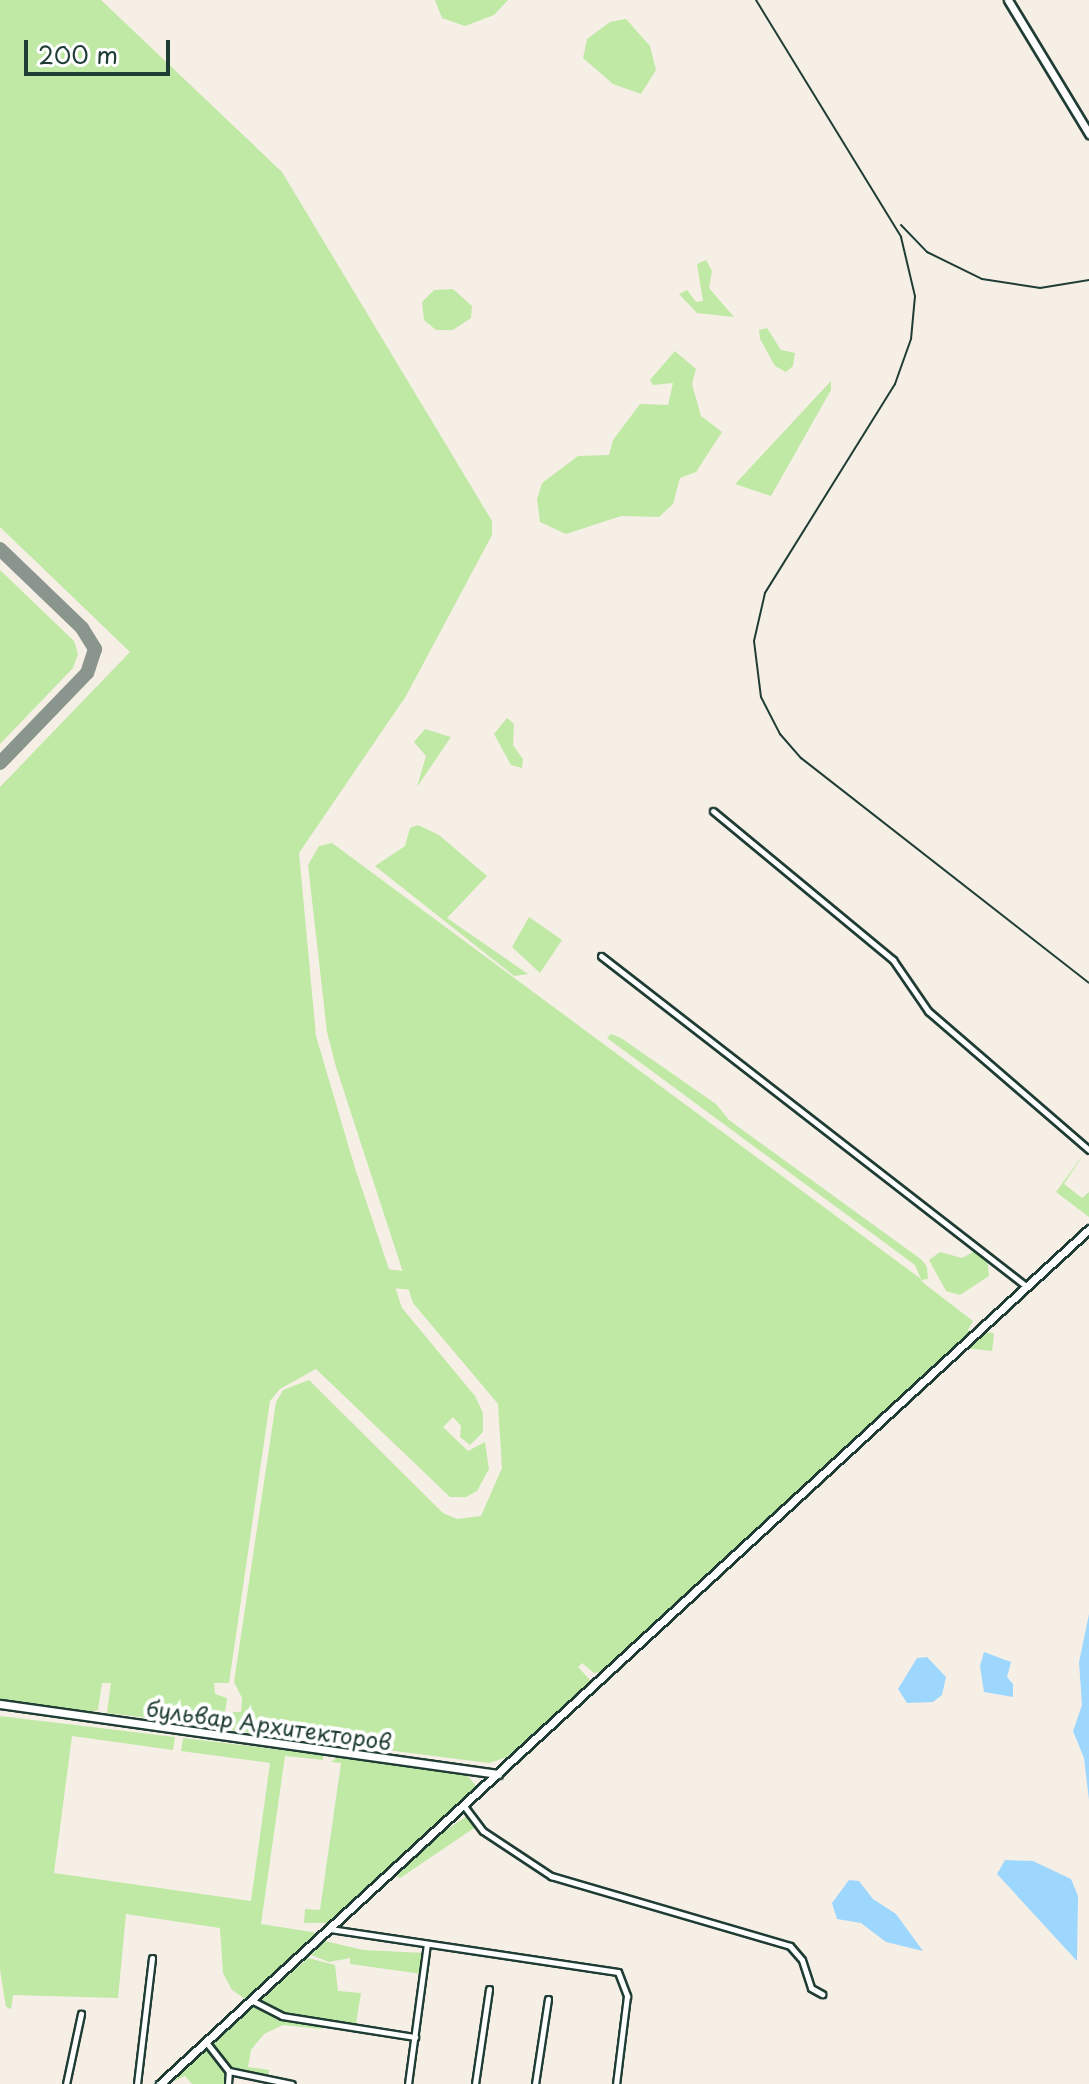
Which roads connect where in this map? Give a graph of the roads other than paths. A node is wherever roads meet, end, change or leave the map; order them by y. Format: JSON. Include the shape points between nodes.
{"nodes":[{"id":1,"x":1008,"y":0,"type":"edge"},
{"id":2,"x":1089,"y":134,"type":"edge"},
{"id":3,"x":713,"y":811,"type":"dead end"},
{"id":4,"x":601,"y":956,"type":"dead end"},
{"id":5,"x":1089,"y":1150,"type":"edge"},
{"id":6,"x":1089,"y":1229,"type":"edge"},
{"id":7,"x":1026,"y":1286,"type":"junction"},
{"id":8,"x":0,"y":1706,"type":"edge"},
{"id":9,"x":498,"y":1774,"type":"junction"},
{"id":10,"x":464,"y":1806,"type":"junction"},
{"id":11,"x":330,"y":1929,"type":"junction"},
{"id":12,"x":427,"y":1944,"type":"junction"},
{"id":13,"x":152,"y":1958,"type":"dead end"},
{"id":14,"x":489,"y":1989,"type":"dead end"},
{"id":15,"x":822,"y":1994,"type":"dead end"},
{"id":16,"x":548,"y":1999,"type":"dead end"},
{"id":17,"x":253,"y":2001,"type":"junction"},
{"id":18,"x":81,"y":2014,"type":"dead end"},
{"id":19,"x":415,"y":2037,"type":"junction"},
{"id":20,"x":206,"y":2042,"type":"junction"},
{"id":21,"x":229,"y":2071,"type":"junction"},
{"id":22,"x":66,"y":2084,"type":"edge"},
{"id":23,"x":137,"y":2084,"type":"edge"},
{"id":24,"x":160,"y":2084,"type":"edge"},
{"id":25,"x":228,"y":2084,"type":"edge"},
{"id":26,"x":292,"y":2084,"type":"edge"},
{"id":27,"x":408,"y":2084,"type":"edge"},
{"id":28,"x":475,"y":2084,"type":"edge"},
{"id":29,"x":535,"y":2084,"type":"edge"},
{"id":30,"x":616,"y":2084,"type":"edge"}],
"edges":[{"from":1,"to":2,"type":"main road"},
{"from":3,"to":5,"type":"street","via":[[893,960],[928,1011]]},
{"from":4,"to":7,"type":"street"},
{"from":6,"to":7,"type":"main road"},
{"from":7,"to":9,"type":"main road"},
{"from":8,"to":9,"type":"main road","name":"бульвар Архитекторов"},
{"from":9,"to":10,"type":"main road"},
{"from":10,"to":11,"type":"main road"},
{"from":10,"to":15,"type":"street","via":[[483,1831],[551,1876],[790,1946],[802,1960],[811,1988]]},
{"from":11,"to":12,"type":"street"},
{"from":11,"to":17,"type":"main road"},
{"from":12,"to":19,"type":"street"},
{"from":12,"to":30,"type":"street","via":[[602,1966],[623,1976],[627,1996]]},
{"from":13,"to":23,"type":"street"},
{"from":14,"to":28,"type":"street"},
{"from":16,"to":29,"type":"street"},
{"from":17,"to":19,"type":"street","via":[[282,2016]]},
{"from":17,"to":20,"type":"main road"},
{"from":18,"to":22,"type":"street"},
{"from":19,"to":27,"type":"street"},
{"from":20,"to":21,"type":"street"},
{"from":20,"to":24,"type":"main road"},
{"from":21,"to":25,"type":"street"},
{"from":21,"to":26,"type":"street"}]}
